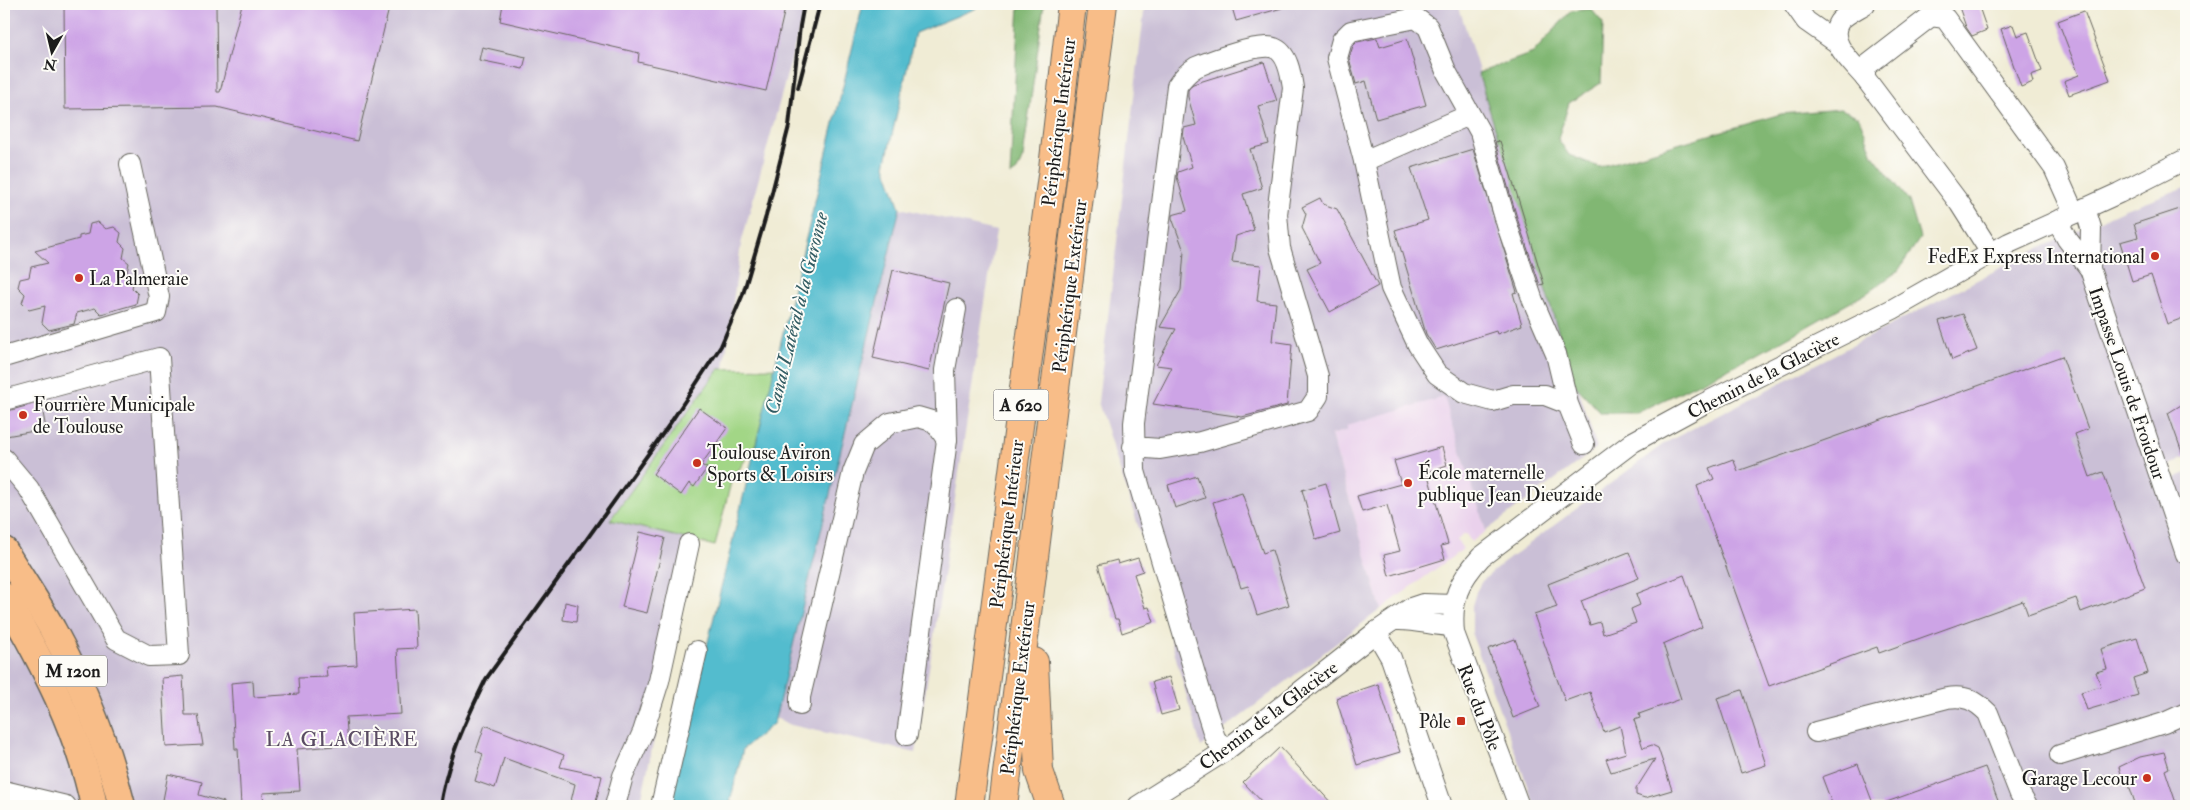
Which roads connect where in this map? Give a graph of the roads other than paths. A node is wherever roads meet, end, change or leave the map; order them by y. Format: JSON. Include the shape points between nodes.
{"nodes":[{"id":1,"x":1072,"y":4,"type":"edge"},
{"id":2,"x":1102,"y":4,"type":"edge"},
{"id":3,"x":1794,"y":4,"type":"edge"},
{"id":4,"x":1865,"y":4,"type":"edge"},
{"id":5,"x":1836,"y":42,"type":"junction"},
{"id":6,"x":1865,"y":78,"type":"junction"},
{"id":7,"x":1469,"y":115,"type":"junction"},
{"id":8,"x":2186,"y":148,"type":"edge"},
{"id":9,"x":1364,"y":161,"type":"junction"},
{"id":10,"x":130,"y":164,"type":"dead end"},
{"id":11,"x":2181,"y":164,"type":"edge"},
{"id":12,"x":2072,"y":214,"type":"junction"},
{"id":13,"x":1990,"y":253,"type":"junction"},
{"id":14,"x":2090,"y":269,"type":"junction"},
{"id":15,"x":956,"y":309,"type":"dead end"},
{"id":16,"x":4,"y":357,"type":"edge"},
{"id":17,"x":4,"y":400,"type":"edge"},
{"id":18,"x":1568,"y":404,"type":"junction"},
{"id":19,"x":948,"y":440,"type":"junction"},
{"id":20,"x":1584,"y":444,"type":"dead end"},
{"id":21,"x":1133,"y":447,"type":"junction"},
{"id":22,"x":4,"y":459,"type":"edge"},
{"id":23,"x":689,"y":544,"type":"dead end"},
{"id":24,"x":4,"y":550,"type":"edge"},
{"id":25,"x":2186,"y":554,"type":"edge"},
{"id":26,"x":1030,"y":584,"type":"junction"},
{"id":27,"x":4,"y":596,"type":"edge"},
{"id":28,"x":1454,"y":605,"type":"junction"},
{"id":29,"x":1396,"y":620,"type":"junction"},
{"id":30,"x":1453,"y":626,"type":"junction"},
{"id":31,"x":1376,"y":632,"type":"junction"},
{"id":32,"x":697,"y":651,"type":"dead end"},
{"id":33,"x":800,"y":704,"type":"dead end"},
{"id":34,"x":2186,"y":713,"type":"edge"},
{"id":35,"x":1816,"y":732,"type":"dead end"},
{"id":36,"x":907,"y":735,"type":"dead end"},
{"id":37,"x":1225,"y":751,"type":"junction"},
{"id":38,"x":2060,"y":755,"type":"dead end"},
{"id":39,"x":4,"y":791,"type":"edge"},
{"id":40,"x":1160,"y":801,"type":"edge"},
{"id":41,"x":66,"y":806,"type":"edge"},
{"id":42,"x":94,"y":806,"type":"edge"},
{"id":43,"x":122,"y":806,"type":"edge"},
{"id":44,"x":615,"y":806,"type":"edge"},
{"id":45,"x":662,"y":806,"type":"edge"},
{"id":46,"x":969,"y":806,"type":"edge"},
{"id":47,"x":1003,"y":806,"type":"edge"},
{"id":48,"x":1050,"y":806,"type":"edge"},
{"id":49,"x":1138,"y":806,"type":"edge"},
{"id":50,"x":1442,"y":806,"type":"edge"},
{"id":51,"x":1518,"y":806,"type":"edge"},
{"id":52,"x":2027,"y":806,"type":"edge"}],
"edges":[{"from":1,"to":46,"type":"highway","name":"Périphérique Intérieur","number":"A 620"},
{"from":2,"to":26,"type":"highway","name":"Périphérique Extérieur","number":"A 620"},
{"from":3,"to":5,"type":"street","via":[[1806,21]]},
{"from":4,"to":5,"type":"street","via":[[1840,21],[1835,32]]},
{"from":5,"to":6,"type":"street"},
{"from":6,"to":12,"type":"street","via":[[1865,67],[1931,16],[1945,18],[2054,168]]},
{"from":6,"to":13,"type":"street","via":[[1960,204]]},
{"from":7,"to":9,"type":"street"},
{"from":7,"to":9,"type":"street","via":[[1428,27],[1416,18],[1351,31],[1342,40],[1337,58]]},
{"from":7,"to":18,"type":"street","via":[[1480,132],[1507,225],[1556,354]]},
{"from":8,"to":11,"type":"street","name":"Chemin de la Glacière"},
{"from":9,"to":18,"type":"street","via":[[1391,288],[1418,345],[1437,374],[1464,394],[1492,401],[1513,396],[1545,395]]},
{"from":10,"to":16,"type":"street","via":[[159,297],[156,312]]},
{"from":11,"to":12,"type":"street","name":"Chemin de la Glacière"},
{"from":12,"to":13,"type":"street","name":"Chemin de la Glacière"},
{"from":12,"to":14,"type":"street","name":"Impasse Louis de Froidour","via":[[2066,239]]},
{"from":12,"to":14,"type":"street","name":"Impasse Louis de Froidour","via":[[2091,228]]},
{"from":13,"to":28,"type":"street","name":"Chemin de la Glacière","via":[[1893,309],[1633,442],[1481,557],[1467,572],[1457,590]]},
{"from":14,"to":25,"type":"street","name":"Impasse Louis de Froidour"},
{"from":15,"to":19,"type":"street","via":[[946,370]]},
{"from":17,"to":22,"type":"street","via":[[159,358],[179,655],[149,656],[116,639],[29,489]]},
{"from":18,"to":20,"type":"street"},
{"from":19,"to":33,"type":"street","via":[[935,422],[918,417],[890,422],[864,445],[853,472]]},
{"from":19,"to":36,"type":"street"},
{"from":21,"to":21,"type":"street","via":[[1177,86],[1196,67],[1259,46],[1273,47],[1282,53],[1293,88],[1277,214],[1280,248],[1318,376],[1318,396],[1308,410],[1200,442],[1160,449]]},
{"from":21,"to":37,"type":"street","via":[[1135,471],[1200,694],[1215,738]]},
{"from":23,"to":44,"type":"street","via":[[659,681]]},
{"from":24,"to":43,"type":"main road","number":"M 120n","via":[[54,631],[81,686]]},
{"from":26,"to":47,"type":"highway","name":"Périphérique Extérieur","number":"A 620"},
{"from":26,"to":48,"type":"highway","via":[[1037,751],[1039,771]]},
{"from":27,"to":42,"type":"main road","number":"M 120n","via":[[36,650],[66,718],[81,756]]},
{"from":28,"to":29,"type":"street","name":"Chemin de la Glacière","via":[[1423,604],[1411,608]]},
{"from":28,"to":30,"type":"street","name":"Rue du Pôle"},
{"from":29,"to":30,"type":"street"},
{"from":29,"to":31,"type":"street","name":"Chemin de la Glacière"},
{"from":30,"to":51,"type":"street","name":"Rue du Pôle","via":[[1458,649]]},
{"from":31,"to":37,"type":"street","name":"Chemin de la Glacière"},
{"from":31,"to":50,"type":"street","via":[[1391,658]]},
{"from":32,"to":45,"type":"street"},
{"from":34,"to":38,"type":"street","via":[[2164,723]]},
{"from":35,"to":52,"type":"street","via":[[1947,698],[1968,698],[1988,714]]},
{"from":37,"to":40,"type":"street","name":"Chemin de la Glacière"},
{"from":39,"to":41,"type":"street"},
{"from":40,"to":49,"type":"street","name":"Chemin de la Glacière"}]}
